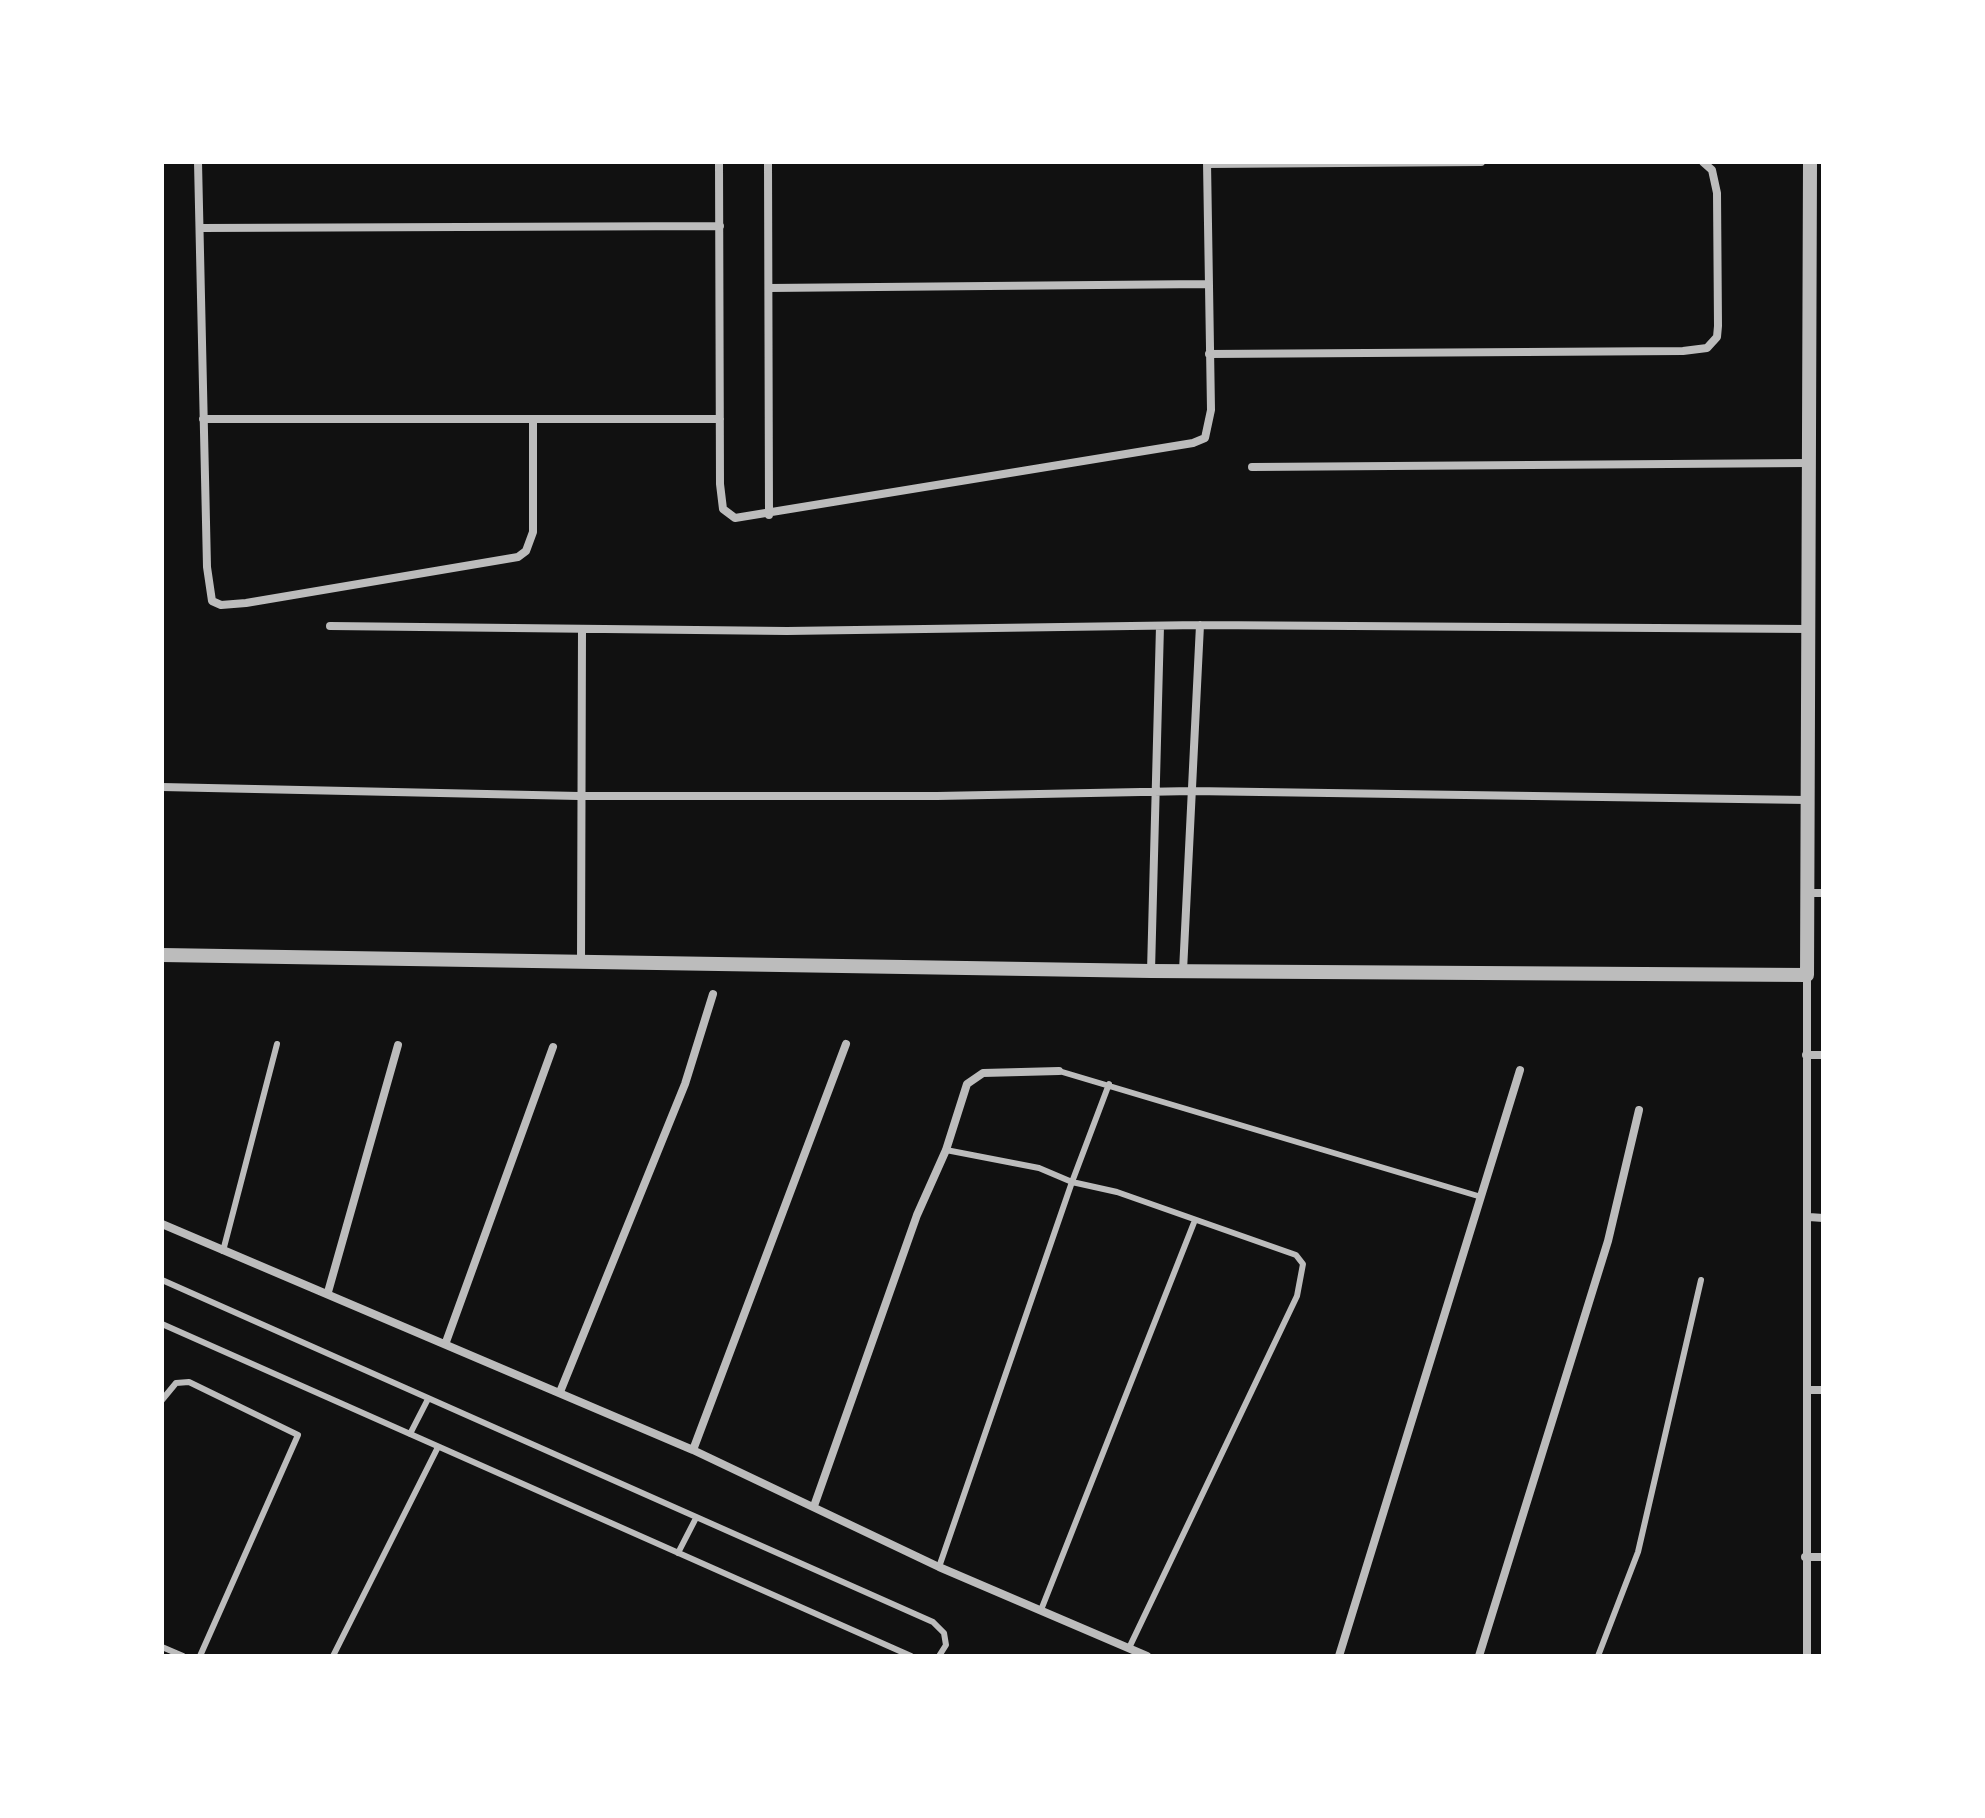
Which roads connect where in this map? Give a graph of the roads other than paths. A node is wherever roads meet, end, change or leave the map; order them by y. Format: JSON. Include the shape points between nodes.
{"nodes":[{"id":1,"x":198,"y":162,"type":"edge"},
{"id":2,"x":719,"y":162,"type":"edge"},
{"id":3,"x":768,"y":162,"type":"edge"},
{"id":4,"x":1481,"y":162,"type":"edge"},
{"id":5,"x":1703,"y":162,"type":"edge"},
{"id":6,"x":1810,"y":162,"type":"edge"},
{"id":7,"x":1207,"y":163,"type":"edge"},
{"id":8,"x":720,"y":226,"type":"junction"},
{"id":9,"x":202,"y":228,"type":"junction"},
{"id":10,"x":1207,"y":284,"type":"junction"},
{"id":11,"x":769,"y":288,"type":"junction"},
{"id":12,"x":1209,"y":354,"type":"junction"},
{"id":13,"x":203,"y":419,"type":"junction"},
{"id":14,"x":533,"y":419,"type":"junction"},
{"id":15,"x":720,"y":419,"type":"junction"},
{"id":16,"x":1808,"y":463,"type":"junction"},
{"id":17,"x":1252,"y":467,"type":"dead end"},
{"id":18,"x":769,"y":515,"type":"junction"},
{"id":19,"x":1200,"y":625,"type":"junction"},
{"id":20,"x":330,"y":626,"type":"dead end"},
{"id":21,"x":1160,"y":626,"type":"junction"},
{"id":22,"x":582,"y":629,"type":"junction"},
{"id":23,"x":1808,"y":629,"type":"junction"},
{"id":24,"x":162,"y":787,"type":"edge"},
{"id":25,"x":1192,"y":791,"type":"junction"},
{"id":26,"x":1155,"y":792,"type":"junction"},
{"id":27,"x":579,"y":796,"type":"junction"},
{"id":28,"x":1807,"y":800,"type":"junction"},
{"id":29,"x":1807,"y":893,"type":"junction"},
{"id":30,"x":1823,"y":893,"type":"edge"},
{"id":31,"x":162,"y":955,"type":"edge"},
{"id":32,"x":581,"y":960,"type":"junction"},
{"id":33,"x":1151,"y":971,"type":"junction"},
{"id":34,"x":1183,"y":971,"type":"junction"},
{"id":35,"x":1807,"y":975,"type":"junction"},
{"id":36,"x":713,"y":994,"type":"dead end"},
{"id":37,"x":277,"y":1044,"type":"dead end"},
{"id":38,"x":846,"y":1044,"type":"dead end"},
{"id":39,"x":398,"y":1045,"type":"dead end"},
{"id":40,"x":553,"y":1047,"type":"dead end"},
{"id":41,"x":1806,"y":1055,"type":"junction"},
{"id":42,"x":1823,"y":1055,"type":"edge"},
{"id":43,"x":1520,"y":1070,"type":"dead end"},
{"id":44,"x":1059,"y":1071,"type":"joint"},
{"id":45,"x":1109,"y":1084,"type":"junction"},
{"id":46,"x":1639,"y":1110,"type":"dead end"},
{"id":47,"x":946,"y":1150,"type":"junction"},
{"id":48,"x":1072,"y":1182,"type":"junction"},
{"id":49,"x":1478,"y":1196,"type":"junction"},
{"id":50,"x":1809,"y":1217,"type":"junction"},
{"id":51,"x":1823,"y":1218,"type":"edge"},
{"id":52,"x":1195,"y":1220,"type":"junction"},
{"id":53,"x":162,"y":1224,"type":"edge"},
{"id":54,"x":223,"y":1251,"type":"junction"},
{"id":55,"x":162,"y":1280,"type":"edge"},
{"id":56,"x":1701,"y":1280,"type":"dead end"},
{"id":57,"x":328,"y":1292,"type":"junction"},
{"id":58,"x":162,"y":1324,"type":"edge"},
{"id":59,"x":446,"y":1342,"type":"junction"},
{"id":60,"x":1809,"y":1390,"type":"junction"},
{"id":61,"x":1823,"y":1390,"type":"edge"},
{"id":62,"x":560,"y":1392,"type":"junction"},
{"id":63,"x":428,"y":1399,"type":"junction"},
{"id":64,"x":162,"y":1400,"type":"edge"},
{"id":65,"x":410,"y":1434,"type":"junction"},
{"id":66,"x":438,"y":1447,"type":"junction"},
{"id":67,"x":693,"y":1450,"type":"junction"},
{"id":68,"x":814,"y":1506,"type":"junction"},
{"id":69,"x":696,"y":1518,"type":"junction"},
{"id":70,"x":678,"y":1553,"type":"junction"},
{"id":71,"x":1805,"y":1557,"type":"junction"},
{"id":72,"x":1823,"y":1557,"type":"edge"},
{"id":73,"x":939,"y":1567,"type":"junction"},
{"id":74,"x":1041,"y":1610,"type":"junction"},
{"id":75,"x":162,"y":1647,"type":"edge"},
{"id":76,"x":1129,"y":1648,"type":"junction"},
{"id":77,"x":941,"y":1654,"type":"edge"},
{"id":78,"x":183,"y":1656,"type":"edge"},
{"id":79,"x":200,"y":1656,"type":"edge"},
{"id":80,"x":333,"y":1656,"type":"edge"},
{"id":81,"x":911,"y":1656,"type":"edge"},
{"id":82,"x":953,"y":1656,"type":"edge"},
{"id":83,"x":1147,"y":1656,"type":"edge"},
{"id":84,"x":1339,"y":1656,"type":"edge"},
{"id":85,"x":1479,"y":1656,"type":"edge"},
{"id":86,"x":1598,"y":1656,"type":"edge"},
{"id":87,"x":1807,"y":1656,"type":"edge"}],
"edges":[{"from":1,"to":9,"type":"street"},
{"from":2,"to":8,"type":"street"},
{"from":3,"to":11,"type":"street"},
{"from":4,"to":7,"type":"street"},
{"from":5,"to":12,"type":"street","via":[[1712,170],[1717,193],[1718,326],[1717,337],[1707,348]]},
{"from":6,"to":16,"type":"street"},
{"from":7,"to":10,"type":"street"},
{"from":8,"to":9,"type":"street"},
{"from":8,"to":15,"type":"street"},
{"from":9,"to":13,"type":"street"},
{"from":10,"to":11,"type":"street"},
{"from":10,"to":12,"type":"street"},
{"from":11,"to":18,"type":"street"},
{"from":12,"to":18,"type":"street","via":[[1211,410],[1208,433],[1200,441]]},
{"from":13,"to":14,"type":"street"},
{"from":13,"to":14,"type":"street","via":[[209,588],[212,601],[221,605],[518,557],[533,532]]},
{"from":14,"to":15,"type":"street"},
{"from":15,"to":18,"type":"street","via":[[723,509],[735,518]]},
{"from":16,"to":17,"type":"street"},
{"from":16,"to":23,"type":"street"},
{"from":19,"to":21,"type":"street"},
{"from":19,"to":23,"type":"street"},
{"from":19,"to":25,"type":"street"},
{"from":20,"to":22,"type":"street"},
{"from":21,"to":22,"type":"street"},
{"from":21,"to":26,"type":"street"},
{"from":22,"to":27,"type":"street"},
{"from":23,"to":28,"type":"street"},
{"from":24,"to":27,"type":"street"},
{"from":25,"to":26,"type":"street"},
{"from":25,"to":28,"type":"street"},
{"from":25,"to":34,"type":"street"},
{"from":26,"to":27,"type":"street"},
{"from":26,"to":33,"type":"street"},
{"from":27,"to":32,"type":"street"},
{"from":28,"to":29,"type":"street"},
{"from":29,"to":30,"type":"street"},
{"from":29,"to":35,"type":"street"},
{"from":31,"to":32,"type":"street"},
{"from":32,"to":33,"type":"street"},
{"from":33,"to":34,"type":"street"},
{"from":34,"to":35,"type":"street"},
{"from":35,"to":41,"type":"street"},
{"from":36,"to":62,"type":"street","via":[[685,1084]]},
{"from":37,"to":54,"type":"lane"},
{"from":38,"to":67,"type":"street"},
{"from":39,"to":57,"type":"street"},
{"from":40,"to":59,"type":"street"},
{"from":41,"to":42,"type":"street"},
{"from":41,"to":50,"type":"street"},
{"from":43,"to":49,"type":"street"},
{"from":44,"to":45,"type":"lane"},
{"from":44,"to":47,"type":"street","via":[[983,1073],[967,1084]]},
{"from":45,"to":48,"type":"lane"},
{"from":45,"to":49,"type":"lane"},
{"from":46,"to":85,"type":"street","via":[[1608,1241]]},
{"from":47,"to":48,"type":"lane","via":[[1039,1168]]},
{"from":47,"to":68,"type":"street","via":[[912,1228]]},
{"from":48,"to":52,"type":"lane"},
{"from":48,"to":73,"type":"lane"},
{"from":49,"to":84,"type":"street"},
{"from":50,"to":51,"type":"street"},
{"from":50,"to":60,"type":"street"},
{"from":52,"to":74,"type":"lane"},
{"from":52,"to":76,"type":"lane","via":[[1296,1255],[1303,1264],[1302,1280]]},
{"from":53,"to":54,"type":"street"},
{"from":54,"to":57,"type":"street"},
{"from":55,"to":63,"type":"lane"},
{"from":56,"to":86,"type":"lane","via":[[1638,1552]]},
{"from":57,"to":59,"type":"street"},
{"from":58,"to":65,"type":"lane"},
{"from":59,"to":62,"type":"street"},
{"from":60,"to":61,"type":"street"},
{"from":60,"to":71,"type":"street"},
{"from":62,"to":67,"type":"street"},
{"from":63,"to":65,"type":"lane"},
{"from":63,"to":69,"type":"lane"},
{"from":64,"to":79,"type":"lane","via":[[176,1383],[189,1382],[298,1435]]},
{"from":65,"to":66,"type":"lane"},
{"from":66,"to":70,"type":"lane"},
{"from":66,"to":80,"type":"lane"},
{"from":67,"to":68,"type":"street"},
{"from":68,"to":73,"type":"street"},
{"from":69,"to":70,"type":"lane"},
{"from":69,"to":77,"type":"lane","via":[[933,1622],[944,1633]]},
{"from":70,"to":81,"type":"lane"},
{"from":71,"to":72,"type":"street"},
{"from":71,"to":87,"type":"street"},
{"from":73,"to":74,"type":"street"},
{"from":74,"to":76,"type":"street"},
{"from":75,"to":78,"type":"lane"},
{"from":76,"to":83,"type":"street"},
{"from":77,"to":82,"type":"lane"}]}
